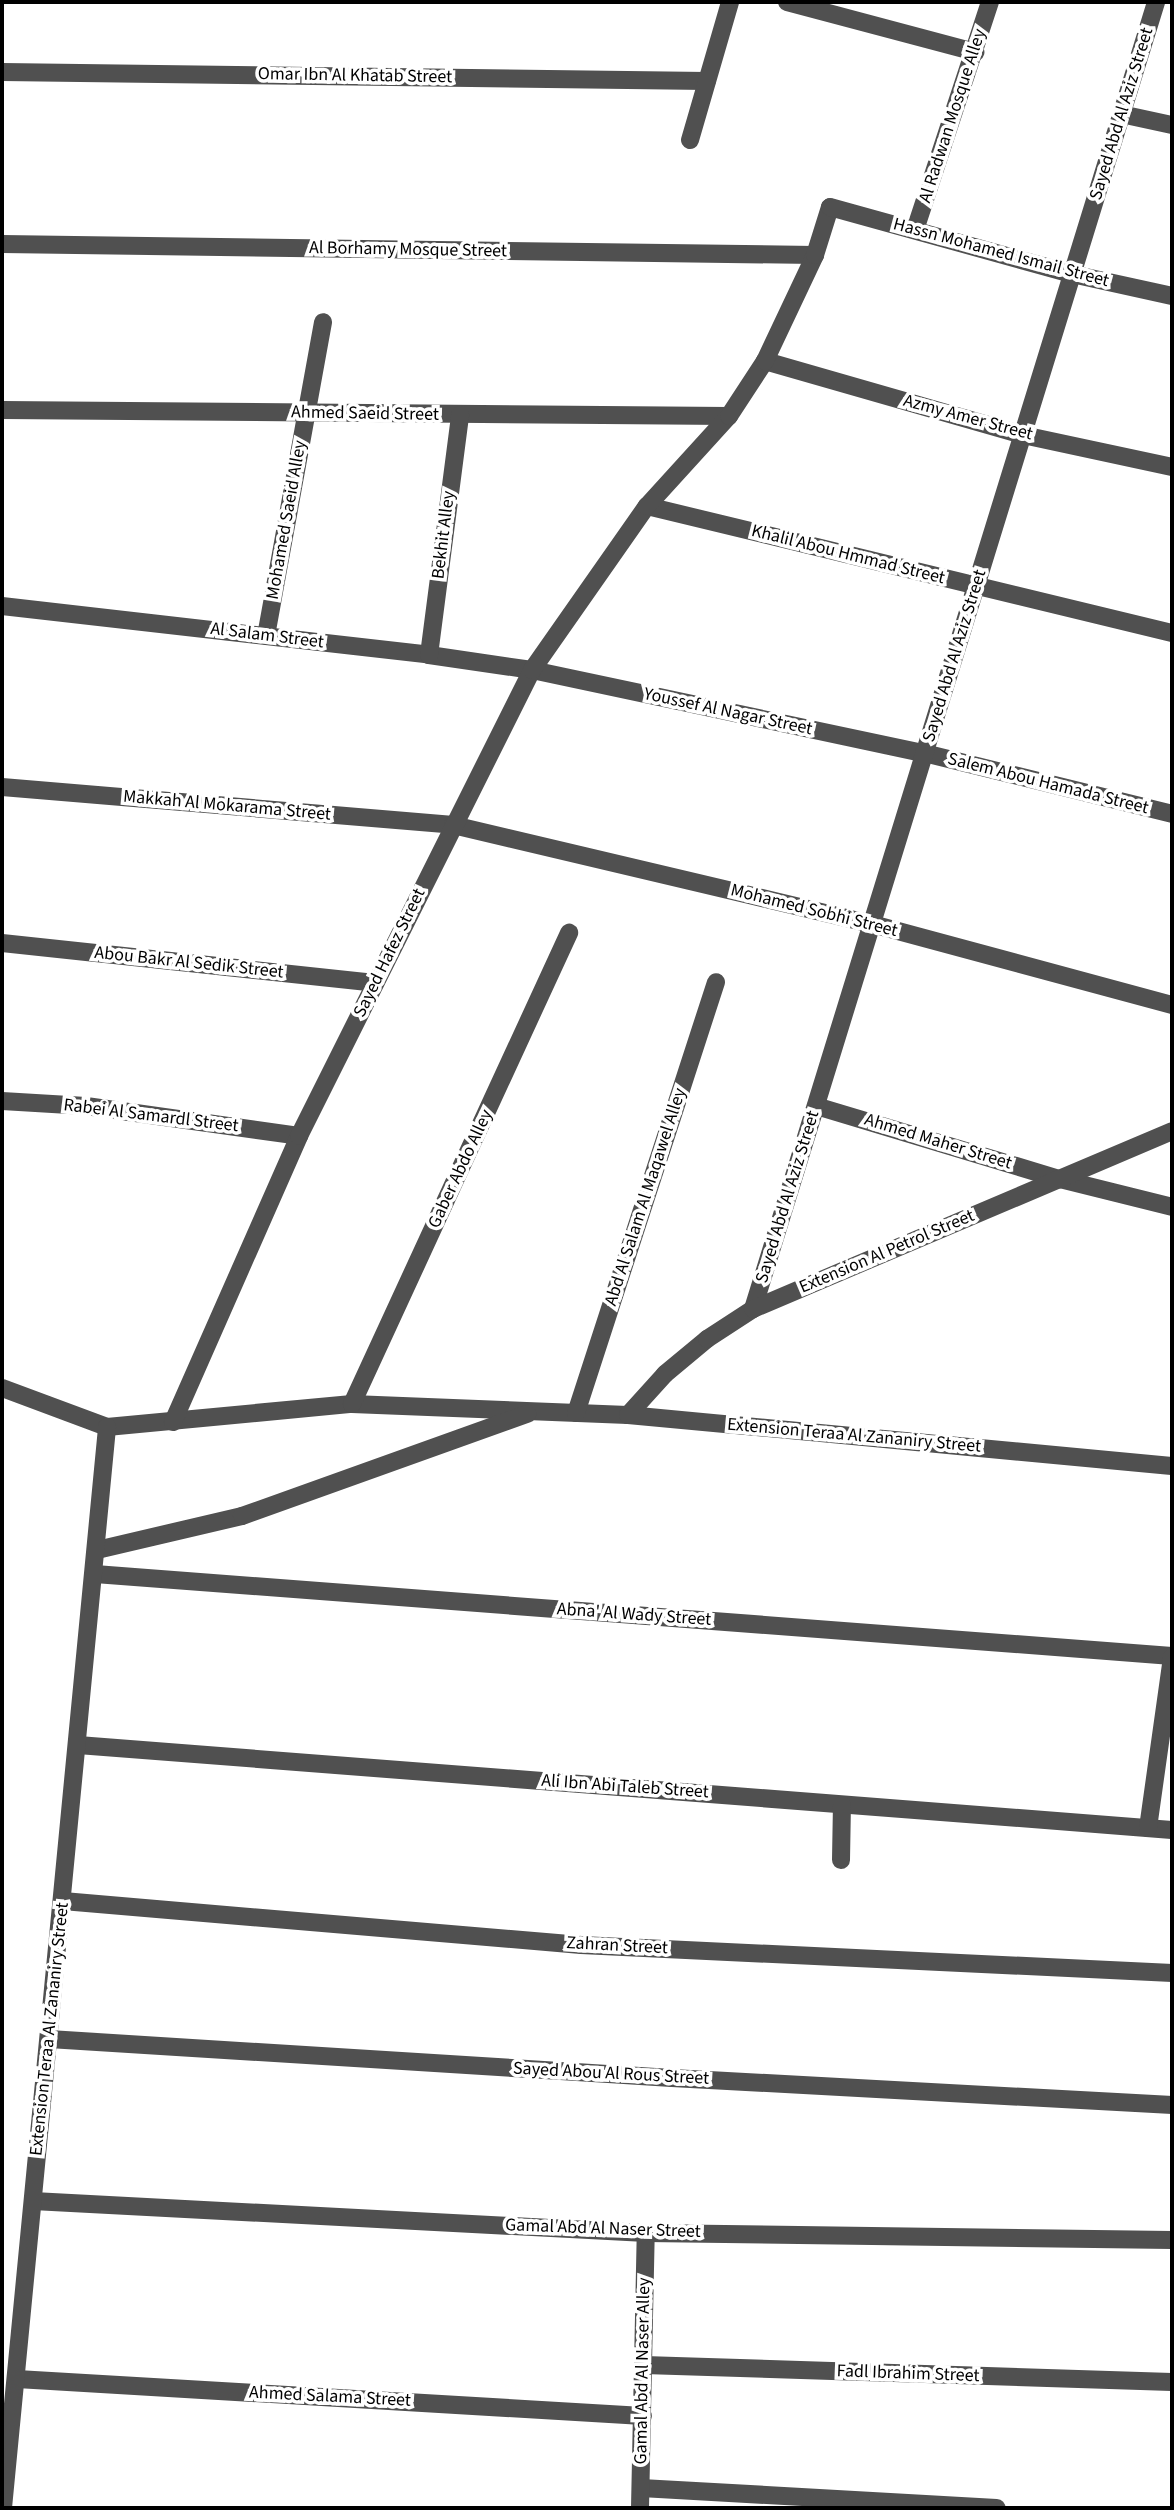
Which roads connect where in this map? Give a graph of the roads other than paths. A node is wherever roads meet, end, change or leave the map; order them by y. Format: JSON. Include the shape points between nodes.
{"nodes":[{"id":1,"x":730,"y":2,"type":"edge"},
{"id":2,"x":787,"y":2,"type":"edge"},
{"id":3,"x":990,"y":2,"type":"edge"},
{"id":4,"x":1156,"y":2,"type":"edge"},
{"id":5,"x":975,"y":52,"type":"junction"},
{"id":6,"x":2,"y":72,"type":"edge"},
{"id":7,"x":708,"y":81,"type":"junction"},
{"id":8,"x":1121,"y":114,"type":"junction"},
{"id":9,"x":1172,"y":125,"type":"edge"},
{"id":10,"x":691,"y":140,"type":"dead end"},
{"id":11,"x":831,"y":206,"type":"joint"},
{"id":12,"x":915,"y":230,"type":"junction"},
{"id":13,"x":2,"y":244,"type":"edge"},
{"id":14,"x":815,"y":255,"type":"junction"},
{"id":15,"x":1072,"y":274,"type":"junction"},
{"id":16,"x":1172,"y":296,"type":"edge"},
{"id":17,"x":323,"y":322,"type":"dead end"},
{"id":18,"x":765,"y":361,"type":"junction"},
{"id":19,"x":2,"y":410,"type":"edge"},
{"id":20,"x":306,"y":413,"type":"junction"},
{"id":21,"x":460,"y":415,"type":"junction"},
{"id":22,"x":729,"y":416,"type":"junction"},
{"id":23,"x":1023,"y":435,"type":"junction"},
{"id":24,"x":1172,"y":467,"type":"edge"},
{"id":25,"x":647,"y":506,"type":"junction"},
{"id":26,"x":976,"y":586,"type":"junction"},
{"id":27,"x":2,"y":606,"type":"edge"},
{"id":28,"x":1172,"y":633,"type":"edge"},
{"id":29,"x":265,"y":636,"type":"junction"},
{"id":30,"x":429,"y":655,"type":"junction"},
{"id":31,"x":532,"y":670,"type":"junction"},
{"id":32,"x":925,"y":753,"type":"junction"},
{"id":33,"x":2,"y":787,"type":"edge"},
{"id":34,"x":1172,"y":814,"type":"edge"},
{"id":35,"x":453,"y":825,"type":"junction"},
{"id":36,"x":872,"y":924,"type":"junction"},
{"id":37,"x":569,"y":933,"type":"dead end"},
{"id":38,"x":2,"y":943,"type":"edge"},
{"id":39,"x":716,"y":982,"type":"dead end"},
{"id":40,"x":375,"y":983,"type":"junction"},
{"id":41,"x":1172,"y":1005,"type":"edge"},
{"id":42,"x":2,"y":1101,"type":"edge"},
{"id":43,"x":816,"y":1106,"type":"junction"},
{"id":44,"x":1172,"y":1131,"type":"edge"},
{"id":45,"x":299,"y":1136,"type":"junction"},
{"id":46,"x":1060,"y":1179,"type":"junction"},
{"id":47,"x":1172,"y":1207,"type":"edge"},
{"id":48,"x":753,"y":1309,"type":"junction"},
{"id":49,"x":2,"y":1388,"type":"edge"},
{"id":50,"x":352,"y":1404,"type":"junction"},
{"id":51,"x":535,"y":1411,"type":"junction"},
{"id":52,"x":576,"y":1413,"type":"junction"},
{"id":53,"x":628,"y":1415,"type":"junction"},
{"id":54,"x":173,"y":1422,"type":"junction"},
{"id":55,"x":107,"y":1427,"type":"junction"},
{"id":56,"x":1172,"y":1466,"type":"edge"},
{"id":57,"x":97,"y":1550,"type":"junction"},
{"id":58,"x":95,"y":1574,"type":"junction"},
{"id":59,"x":1172,"y":1656,"type":"edge"},
{"id":60,"x":78,"y":1745,"type":"junction"},
{"id":61,"x":842,"y":1805,"type":"junction"},
{"id":62,"x":1147,"y":1828,"type":"junction"},
{"id":63,"x":1172,"y":1830,"type":"edge"},
{"id":64,"x":841,"y":1860,"type":"dead end"},
{"id":65,"x":63,"y":1902,"type":"junction"},
{"id":66,"x":1172,"y":1973,"type":"edge"},
{"id":67,"x":49,"y":2039,"type":"junction"},
{"id":68,"x":1172,"y":2105,"type":"edge"},
{"id":69,"x":33,"y":2201,"type":"junction"},
{"id":70,"x":646,"y":2233,"type":"junction"},
{"id":71,"x":1172,"y":2240,"type":"edge"},
{"id":72,"x":644,"y":2365,"type":"junction"},
{"id":73,"x":17,"y":2379,"type":"junction"},
{"id":74,"x":1172,"y":2382,"type":"edge"},
{"id":75,"x":643,"y":2416,"type":"junction"},
{"id":76,"x":641,"y":2488,"type":"junction"},
{"id":77,"x":3,"y":2508,"type":"edge"},
{"id":78,"x":640,"y":2508,"type":"edge"},
{"id":79,"x":996,"y":2508,"type":"edge"}],
"edges":[{"from":1,"to":7,"type":"street"},
{"from":2,"to":5,"type":"street"},
{"from":3,"to":5,"type":"street","name":"Al Radwan Mosque Alley"},
{"from":4,"to":8,"type":"street","name":"Sayed Abd Al Aziz Street"},
{"from":5,"to":12,"type":"street","name":"Al Radwan Mosque Alley"},
{"from":6,"to":7,"type":"street","name":"Omar Ibn Al Khatab Street"},
{"from":7,"to":10,"type":"street"},
{"from":8,"to":9,"type":"street"},
{"from":8,"to":15,"type":"street","name":"Sayed Abd Al Aziz Street"},
{"from":11,"to":12,"type":"street","name":"Hassn Mohamed Ismail Street"},
{"from":11,"to":14,"type":"street","name":"Sayed Hafez Street"},
{"from":12,"to":15,"type":"street","name":"Hassn Mohamed Ismail Street"},
{"from":13,"to":14,"type":"street","name":"Al Borhamy Mosque Street"},
{"from":14,"to":18,"type":"street","name":"Sayed Hafez Street"},
{"from":15,"to":16,"type":"street","name":"Hassn Mohamed Ismail Street"},
{"from":15,"to":23,"type":"street","name":"Sayed Abd Al Aziz Street"},
{"from":17,"to":20,"type":"street","name":"Mohamed Saeid Alley"},
{"from":18,"to":22,"type":"street","name":"Sayed Hafez Street"},
{"from":18,"to":23,"type":"street","name":"Azmy Amer Street"},
{"from":19,"to":20,"type":"street","name":"Ahmed Saeid Street"},
{"from":20,"to":21,"type":"street","name":"Ahmed Saeid Street"},
{"from":20,"to":29,"type":"street","name":"Mohamed Saeid Alley"},
{"from":21,"to":22,"type":"street","name":"Ahmed Saeid Street"},
{"from":21,"to":30,"type":"street","name":"Bekhit Alley"},
{"from":22,"to":25,"type":"street","name":"Sayed Hafez Street"},
{"from":23,"to":24,"type":"street","name":"Azmy Amer Street"},
{"from":23,"to":26,"type":"street","name":"Sayed Abd Al Aziz Street"},
{"from":25,"to":26,"type":"street","name":"Khalil Abou Hmmad Street"},
{"from":25,"to":31,"type":"street","name":"Sayed Hafez Street"},
{"from":26,"to":28,"type":"street","name":"Khalil Abou Hmmad Street"},
{"from":26,"to":32,"type":"street","name":"Sayed Abd Al Aziz Street"},
{"from":27,"to":29,"type":"street","name":"Al Salam Street"},
{"from":29,"to":30,"type":"street","name":"Al Salam Street"},
{"from":30,"to":31,"type":"street","name":"Al Salam Street"},
{"from":31,"to":32,"type":"street","name":"Youssef Al Nagar Street"},
{"from":31,"to":35,"type":"street","name":"Sayed Hafez Street"},
{"from":32,"to":34,"type":"street","name":"Salem Abou Hamada Street"},
{"from":32,"to":36,"type":"street","name":"Sayed Abd Al Aziz Street"},
{"from":33,"to":35,"type":"street","name":"Makkah Al Mokarama Street"},
{"from":35,"to":36,"type":"street","name":"Mohamed Sobhi Street"},
{"from":35,"to":40,"type":"street","name":"Sayed Hafez Street"},
{"from":36,"to":41,"type":"street","name":"Mohamed Sobhi Street"},
{"from":36,"to":43,"type":"street","name":"Sayed Abd Al Aziz Street"},
{"from":37,"to":50,"type":"street","name":"Gaber Abdo Alley"},
{"from":38,"to":40,"type":"street","name":"Abou Bakr Al Sedik Street"},
{"from":39,"to":52,"type":"street","name":"Abd Al Salam Al Maqawel Alley"},
{"from":40,"to":45,"type":"street","name":"Sayed Hafez Street"},
{"from":42,"to":45,"type":"street","name":"Rabei Al Samardl Street","via":[[86,1106]]},
{"from":43,"to":46,"type":"street","name":"Ahmed Maher Street"},
{"from":43,"to":48,"type":"street","name":"Sayed Abd Al Aziz Street"},
{"from":44,"to":46,"type":"street","name":"Extension Al Petrol Street"},
{"from":45,"to":54,"type":"street","name":"Sayed Hafez Street"},
{"from":46,"to":47,"type":"street","name":"Ahmed Maher Street"},
{"from":46,"to":48,"type":"street","name":"Extension Al Petrol Street"},
{"from":48,"to":53,"type":"street","name":"Extension Al Petrol Street","via":[[665,1374]]},
{"from":49,"to":55,"type":"street","name":"Extension Teraa Al Zananiry Street"},
{"from":50,"to":51,"type":"street","name":"Extension Teraa Al Zananiry Street"},
{"from":50,"to":54,"type":"street","name":"Extension Teraa Al Zananiry Street"},
{"from":51,"to":52,"type":"street","name":"Extension Teraa Al Zananiry Street"},
{"from":51,"to":57,"type":"street","name":"Extension Teraa Al Zananiry Street","via":[[242,1516]]},
{"from":52,"to":53,"type":"street","name":"Extension Teraa Al Zananiry Street"},
{"from":53,"to":56,"type":"street","name":"Extension Teraa Al Zananiry Street"},
{"from":54,"to":55,"type":"street","name":"Extension Teraa Al Zananiry Street"},
{"from":55,"to":57,"type":"street","name":"Extension Teraa Al Zananiry Street"},
{"from":57,"to":58,"type":"street","name":"Extension Teraa Al Zananiry Street"},
{"from":58,"to":59,"type":"street","name":"Abna' Al Wady Street"},
{"from":58,"to":60,"type":"street","name":"Extension Teraa Al Zananiry Street"},
{"from":59,"to":62,"type":"street"},
{"from":60,"to":61,"type":"street","name":"Ali Ibn Abi Taleb Street"},
{"from":60,"to":65,"type":"street","name":"Extension Teraa Al Zananiry Street"},
{"from":61,"to":62,"type":"street","name":"Ali Ibn Abi Taleb Street"},
{"from":61,"to":64,"type":"street"},
{"from":62,"to":63,"type":"street","name":"Ali Ibn Abi Taleb Street"},
{"from":65,"to":66,"type":"street","name":"Zahran Street","via":[[581,1945]]},
{"from":65,"to":67,"type":"street","name":"Extension Teraa Al Zananiry Street"},
{"from":67,"to":68,"type":"street","name":"Sayed Abou Al Rous Street"},
{"from":67,"to":69,"type":"street","name":"Extension Teraa Al Zananiry Street"},
{"from":69,"to":70,"type":"street","name":"Gamal Abd Al Naser Street"},
{"from":69,"to":73,"type":"street","name":"Extension Teraa Al Zananiry Street"},
{"from":70,"to":71,"type":"street","name":"Gamal Abd Al Naser Street"},
{"from":70,"to":72,"type":"street","name":"Gamal Abd Al Naser Alley"},
{"from":72,"to":74,"type":"street","name":"Fadl Ibrahim Street"},
{"from":72,"to":75,"type":"street","name":"Gamal Abd Al Naser Alley"},
{"from":73,"to":75,"type":"street","name":"Ahmed Salama Street"},
{"from":73,"to":77,"type":"street","name":"Extension Teraa Al Zananiry Street"},
{"from":75,"to":76,"type":"street","name":"Gamal Abd Al Naser Alley"},
{"from":76,"to":78,"type":"street","name":"Gamal Abd Al Naser Alley"},
{"from":76,"to":79,"type":"street"}]}
